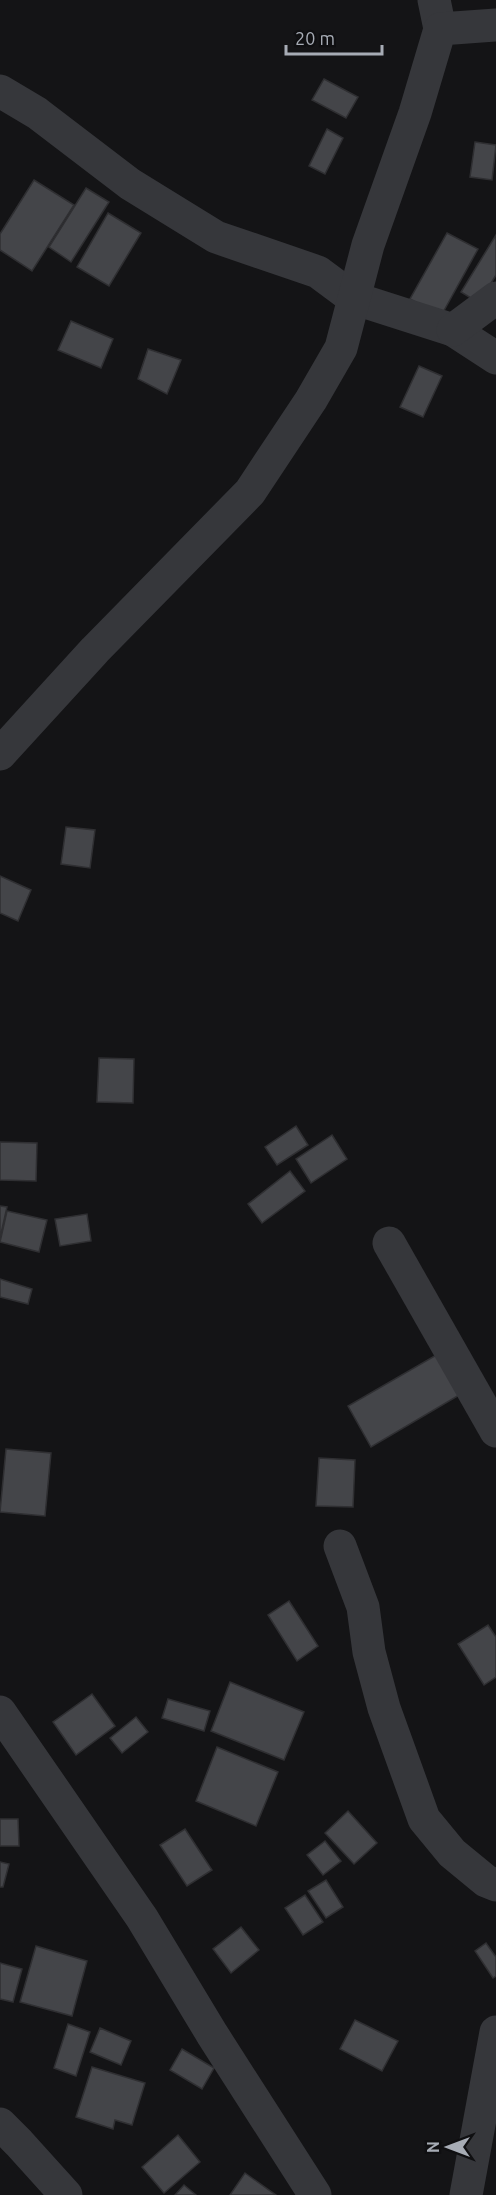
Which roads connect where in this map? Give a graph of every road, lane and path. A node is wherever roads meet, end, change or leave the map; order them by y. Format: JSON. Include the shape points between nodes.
{"nodes":[{"id":1,"x":437,"y":14,"type":"edge"},
{"id":2,"x":496,"y":25,"type":"edge"},
{"id":3,"x":0,"y":92,"type":"edge"},
{"id":4,"x":353,"y":298,"type":"junction"},
{"id":5,"x":496,"y":298,"type":"edge"},
{"id":6,"x":453,"y":330,"type":"junction"},
{"id":7,"x":496,"y":358,"type":"edge"},
{"id":8,"x":0,"y":754,"type":"edge"},
{"id":9,"x":389,"y":1243,"type":"dead end"},
{"id":10,"x":496,"y":1431,"type":"edge"},
{"id":11,"x":340,"y":1546,"type":"dead end"},
{"id":12,"x":0,"y":1712,"type":"edge"},
{"id":13,"x":496,"y":1885,"type":"edge"},
{"id":14,"x":496,"y":2032,"type":"edge"},
{"id":15,"x":1,"y":2127,"type":"edge"},
{"id":16,"x":66,"y":2195,"type":"edge"},
{"id":17,"x":315,"y":2195,"type":"edge"},
{"id":18,"x":466,"y":2195,"type":"edge"}],
"edges":[{"from":1,"to":2,"type":"street"},
{"from":1,"to":4,"type":"street","via":[[415,113]]},
{"from":3,"to":4,"type":"street","via":[[37,113],[130,184],[216,237],[318,272]]},
{"from":4,"to":6,"type":"street"},
{"from":4,"to":8,"type":"street","via":[[341,348],[250,492],[95,650]]},
{"from":5,"to":6,"type":"street"},
{"from":6,"to":7,"type":"street"},
{"from":9,"to":10,"type":"street"},
{"from":11,"to":13,"type":"street","via":[[363,1607],[369,1652],[384,1708],[424,1819],[452,1853]]},
{"from":12,"to":17,"type":"street","via":[[142,1918]]},
{"from":14,"to":18,"type":"street"},
{"from":15,"to":16,"type":"street"}]}
